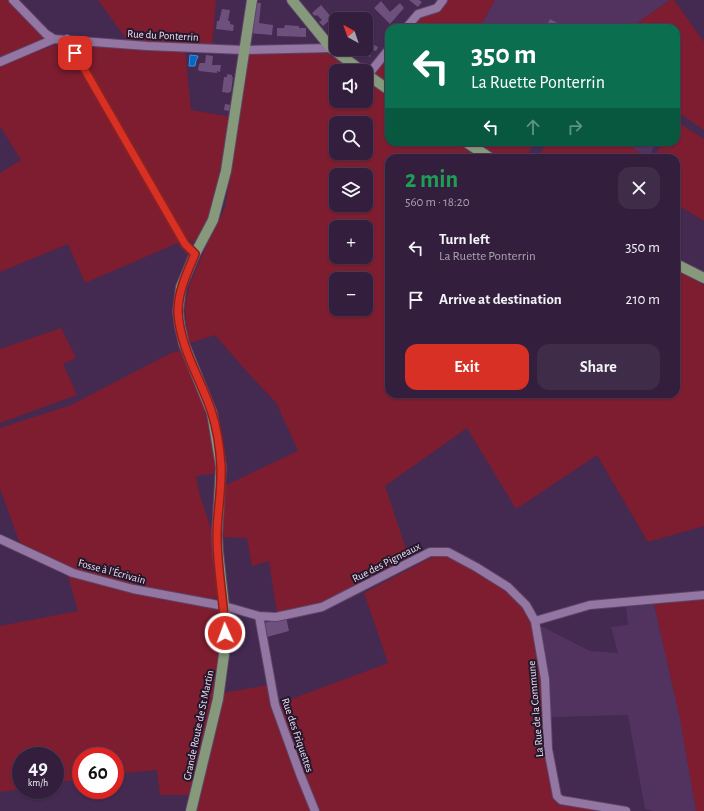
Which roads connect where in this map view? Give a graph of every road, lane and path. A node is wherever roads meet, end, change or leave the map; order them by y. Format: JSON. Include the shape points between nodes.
{"nodes":[{"id":1,"x":13,"y":0,"type":"edge"},
{"id":2,"x":252,"y":0,"type":"edge"},
{"id":3,"x":292,"y":0,"type":"edge"},
{"id":4,"x":443,"y":0,"type":"edge"},
{"id":5,"x":409,"y":24,"type":"edge"},
{"id":6,"x":54,"y":39,"type":"junction"},
{"id":7,"x":67,"y":39,"type":"junction"},
{"id":8,"x":329,"y":46,"type":"edge"},
{"id":9,"x":329,"y":48,"type":"edge"},
{"id":10,"x":244,"y":50,"type":"junction"},
{"id":11,"x":385,"y":53,"type":"edge"},
{"id":12,"x":342,"y":56,"type":"edge"},
{"id":13,"x":0,"y":62,"type":"edge"},
{"id":14,"x":353,"y":64,"type":"edge"},
{"id":15,"x":373,"y":66,"type":"edge"},
{"id":16,"x":373,"y":78,"type":"edge"},
{"id":17,"x":385,"y":87,"type":"edge"},
{"id":18,"x":472,"y":146,"type":"edge"},
{"id":19,"x":484,"y":154,"type":"edge"},
{"id":20,"x":195,"y":254,"type":"junction"},
{"id":21,"x":680,"y":266,"type":"edge"},
{"id":22,"x":704,"y":278,"type":"edge"},
{"id":23,"x":0,"y":539,"type":"edge"},
{"id":24,"x":704,"y":595,"type":"edge"},
{"id":25,"x":224,"y":606,"type":"junction"},
{"id":26,"x":258,"y":616,"type":"junction"},
{"id":27,"x":535,"y":621,"type":"junction"},
{"id":28,"x":191,"y":811,"type":"edge"},
{"id":29,"x":314,"y":811,"type":"edge"},
{"id":30,"x":626,"y":811,"type":"edge"}],
"edges":[{"from":1,"to":6,"type":"street"},
{"from":2,"to":10,"type":"main road","name":"Grande Route de St Martin"},
{"from":3,"to":8,"type":"main road"},
{"from":4,"to":5,"type":"street","via":[[437,8],[418,14]]},
{"from":6,"to":7,"type":"street","name":"Rue du Ponterrin"},
{"from":6,"to":13,"type":"street","name":"Rue du Ponterrin"},
{"from":7,"to":10,"type":"street","name":"Rue du Ponterrin","via":[[147,46]]},
{"from":7,"to":20,"type":"street","via":[[185,244]]},
{"from":9,"to":10,"type":"street","name":"Rue du Ponterrin"},
{"from":10,"to":20,"type":"main road","name":"Grande Route de St Martin","via":[[226,171],[213,220]]},
{"from":11,"to":15,"type":"street"},
{"from":12,"to":14,"type":"main road"},
{"from":16,"to":17,"type":"main road"},
{"from":18,"to":19,"type":"main road"},
{"from":20,"to":25,"type":"main road","name":"Grande Route de St Martin","via":[[182,287],[178,311],[184,344],[212,413],[217,439],[221,467],[217,535]]},
{"from":21,"to":22,"type":"main road"},
{"from":23,"to":25,"type":"street","name":"Fosse à l'Écrivain","via":[[73,573],[133,589]]},
{"from":24,"to":27,"type":"street","via":[[590,605]]},
{"from":25,"to":26,"type":"street","name":"Rue des Pigneaux"},
{"from":25,"to":28,"type":"main road","name":"Grande Route de St Martin","via":[[225,647],[218,698]]},
{"from":26,"to":27,"type":"street","name":"Rue des Pigneaux","via":[[276,617],[322,607],[430,552],[448,552],[508,587],[526,605]]},
{"from":26,"to":29,"type":"street","name":"Rue des Friquettes","via":[[275,705]]},
{"from":27,"to":30,"type":"street","name":"La Rue de la Commune","via":[[545,679],[548,749],[557,796],[561,800]]}]}
